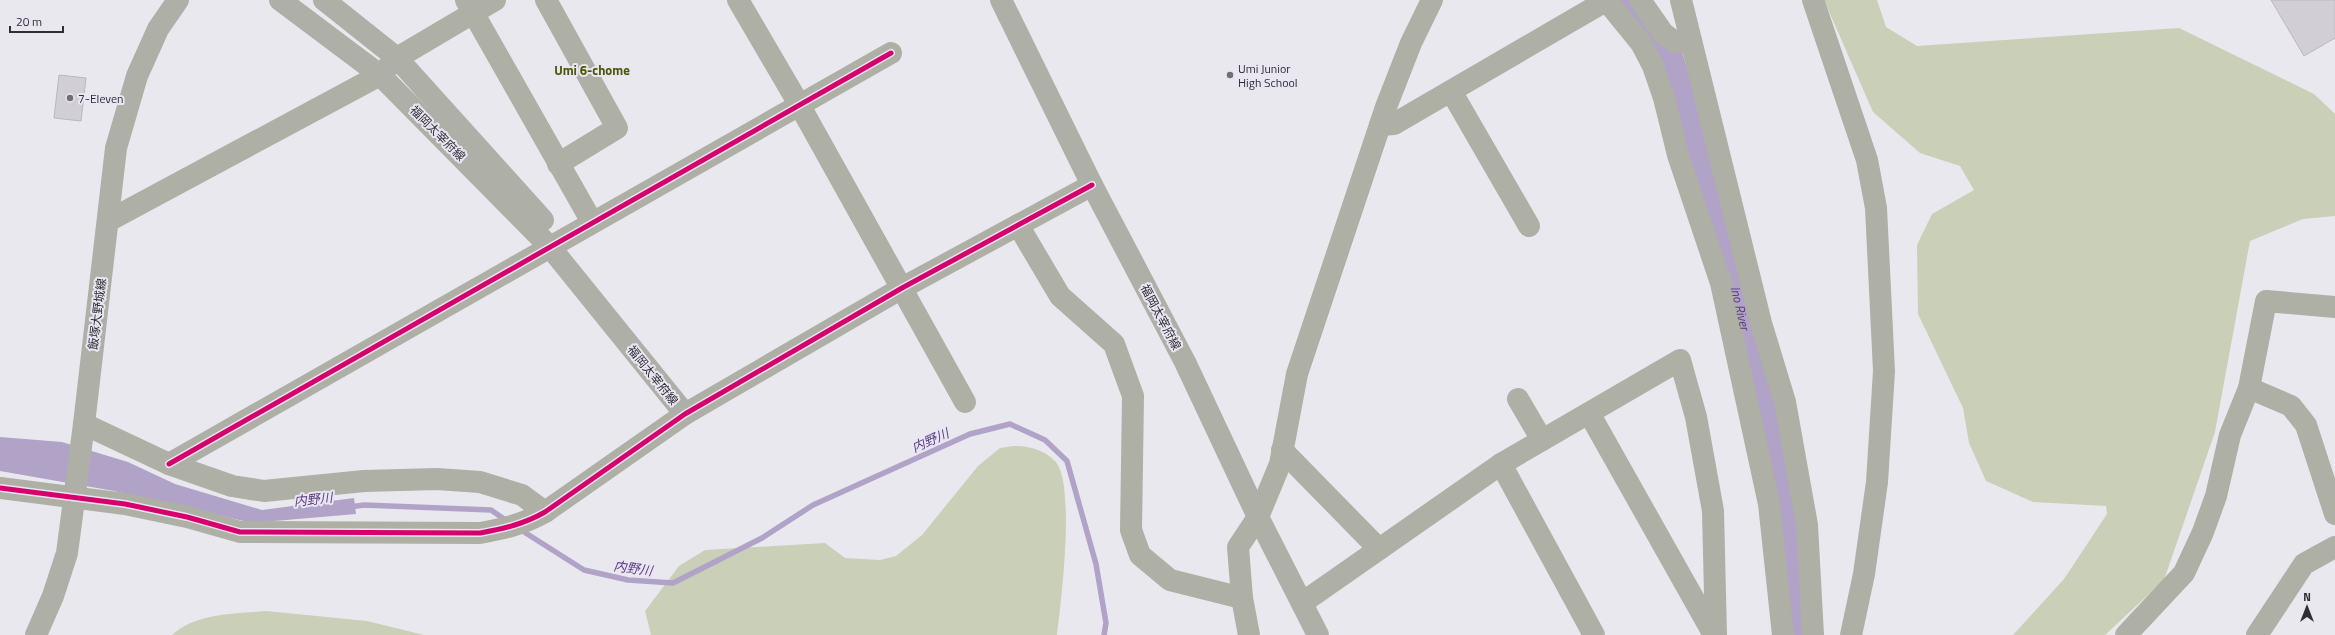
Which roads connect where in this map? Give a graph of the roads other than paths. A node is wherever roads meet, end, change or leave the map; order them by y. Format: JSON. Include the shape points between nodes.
{"nodes":[{"id":1,"x":178,"y":0,"type":"edge"},
{"id":2,"x":280,"y":0,"type":"edge"},
{"id":3,"x":324,"y":0,"type":"edge"},
{"id":4,"x":495,"y":0,"type":"edge"},
{"id":5,"x":546,"y":0,"type":"edge"},
{"id":6,"x":738,"y":0,"type":"edge"},
{"id":7,"x":1001,"y":0,"type":"edge"},
{"id":8,"x":1432,"y":0,"type":"edge"},
{"id":9,"x":1640,"y":0,"type":"edge"},
{"id":10,"x":1681,"y":0,"type":"edge"},
{"id":11,"x":1813,"y":0,"type":"edge"},
{"id":12,"x":1604,"y":2,"type":"edge"},
{"id":13,"x":469,"y":6,"type":"edge"},
{"id":14,"x":1691,"y":42,"type":"junction"},
{"id":15,"x":891,"y":53,"type":"dead end"},
{"id":16,"x":396,"y":58,"type":"junction"},
{"id":17,"x":380,"y":75,"type":"junction"},
{"id":18,"x":1451,"y":91,"type":"junction"},
{"id":19,"x":800,"y":106,"type":"junction"},
{"id":20,"x":1380,"y":125,"type":"junction"},
{"id":21,"x":558,"y":164,"type":"junction"},
{"id":22,"x":1092,"y":185,"type":"junction"},
{"id":23,"x":108,"y":221,"type":"junction"},
{"id":24,"x":592,"y":222,"type":"junction"},
{"id":25,"x":1018,"y":225,"type":"junction"},
{"id":26,"x":1529,"y":226,"type":"dead end"},
{"id":27,"x":556,"y":244,"type":"junction"},
{"id":28,"x":902,"y":288,"type":"junction"},
{"id":29,"x":2335,"y":307,"type":"edge"},
{"id":30,"x":2249,"y":388,"type":"junction"},
{"id":31,"x":1518,"y":399,"type":"dead end"},
{"id":32,"x":966,"y":402,"type":"dead end"},
{"id":33,"x":1589,"y":413,"type":"junction"},
{"id":34,"x":685,"y":414,"type":"junction"},
{"id":35,"x":84,"y":426,"type":"junction"},
{"id":36,"x":1542,"y":440,"type":"junction"},
{"id":37,"x":1282,"y":450,"type":"junction"},
{"id":38,"x":169,"y":464,"type":"junction"},
{"id":39,"x":1501,"y":464,"type":"junction"},
{"id":40,"x":76,"y":486,"type":"junction"},
{"id":41,"x":0,"y":488,"type":"edge"},
{"id":42,"x":2335,"y":514,"type":"edge"},
{"id":43,"x":538,"y":516,"type":"junction"},
{"id":44,"x":1258,"y":517,"type":"junction"},
{"id":45,"x":2335,"y":547,"type":"edge"},
{"id":46,"x":1378,"y":549,"type":"junction"},
{"id":47,"x":1242,"y":598,"type":"junction"},
{"id":48,"x":1302,"y":603,"type":"junction"},
{"id":49,"x":36,"y":635,"type":"edge"},
{"id":50,"x":1249,"y":635,"type":"edge"},
{"id":51,"x":1318,"y":635,"type":"edge"},
{"id":52,"x":1594,"y":635,"type":"edge"},
{"id":53,"x":1715,"y":635,"type":"edge"},
{"id":54,"x":1783,"y":635,"type":"edge"},
{"id":55,"x":1813,"y":635,"type":"edge"},
{"id":56,"x":1851,"y":635,"type":"edge"},
{"id":57,"x":2126,"y":635,"type":"edge"},
{"id":58,"x":2257,"y":635,"type":"edge"}],
"edges":[{"from":1,"to":23,"type":"main road","name":"飯塚大野城線","via":[[158,29],[137,76],[116,148]]},
{"from":2,"to":17,"type":"main road","name":"福岡太宰府線"},
{"from":3,"to":16,"type":"main road","name":"福岡太宰府線"},
{"from":4,"to":13,"type":"street"},
{"from":5,"to":21,"type":"street","via":[[617,128]]},
{"from":6,"to":19,"type":"street"},
{"from":7,"to":22,"type":"main road","name":"福岡太宰府線"},
{"from":8,"to":20,"type":"street","via":[[1411,43]]},
{"from":9,"to":14,"type":"street","via":[[1663,33],[1675,42]]},
{"from":10,"to":14,"type":"street"},
{"from":11,"to":56,"type":"street","via":[[1867,160],[1876,208],[1884,371],[1877,482],[1864,574]]},
{"from":12,"to":18,"type":"street"},
{"from":12,"to":54,"type":"street","via":[[1641,43],[1653,66],[1678,155],[1721,283],[1769,504]]},
{"from":13,"to":16,"type":"street"},
{"from":13,"to":21,"type":"street"},
{"from":14,"to":55,"type":"street","via":[[1760,322],[1784,402],[1807,525]]},
{"from":15,"to":19,"type":"street"},
{"from":16,"to":17,"type":"street"},
{"from":16,"to":27,"type":"main road","name":"福岡太宰府線"},
{"from":17,"to":23,"type":"street"},
{"from":17,"to":27,"type":"main road","name":"福岡太宰府線"},
{"from":18,"to":20,"type":"street","via":[[1394,124]]},
{"from":18,"to":26,"type":"street"},
{"from":19,"to":24,"type":"street"},
{"from":19,"to":28,"type":"street"},
{"from":20,"to":37,"type":"street","via":[[1297,374]]},
{"from":21,"to":24,"type":"street"},
{"from":22,"to":25,"type":"street"},
{"from":22,"to":44,"type":"main road","name":"福岡太宰府線","via":[[1186,362]]},
{"from":23,"to":35,"type":"main road","name":"飯塚大野城線"},
{"from":24,"to":27,"type":"street"},
{"from":25,"to":28,"type":"street"},
{"from":25,"to":47,"type":"street","via":[[1060,296],[1114,344],[1133,396],[1131,530],[1140,555],[1170,580]]},
{"from":27,"to":34,"type":"main road","name":"福岡太宰府線"},
{"from":27,"to":38,"type":"street"},
{"from":28,"to":32,"type":"street"},
{"from":28,"to":34,"type":"street"},
{"from":29,"to":30,"type":"street","via":[[2266,301]]},
{"from":30,"to":42,"type":"street","via":[[2291,406],[2306,425]]},
{"from":30,"to":57,"type":"street","via":[[2230,435],[2216,496],[2184,573]]},
{"from":31,"to":36,"type":"street"},
{"from":33,"to":36,"type":"street"},
{"from":33,"to":53,"type":"street"},
{"from":33,"to":53,"type":"street","via":[[1680,360],[1696,417],[1713,511]]},
{"from":34,"to":43,"type":"street"},
{"from":35,"to":38,"type":"street"},
{"from":35,"to":40,"type":"main road","name":"飯塚大野城線"},
{"from":36,"to":39,"type":"street"},
{"from":37,"to":44,"type":"street","via":[[1280,464]]},
{"from":37,"to":46,"type":"street"},
{"from":38,"to":43,"type":"street","via":[[232,486],[264,491],[364,481],[437,479],[480,482],[522,495]]},
{"from":39,"to":46,"type":"street"},
{"from":39,"to":52,"type":"street"},
{"from":40,"to":41,"type":"street"},
{"from":40,"to":43,"type":"street","via":[[133,506],[240,532],[480,533]]},
{"from":40,"to":49,"type":"main road","name":"飯塚大野城線","via":[[67,553],[53,596]]},
{"from":44,"to":47,"type":"street","via":[[1238,547]]},
{"from":44,"to":48,"type":"main road","name":"福岡太宰府線"},
{"from":45,"to":58,"type":"street","via":[[2304,564]]},
{"from":46,"to":48,"type":"street"},
{"from":47,"to":50,"type":"street"},
{"from":48,"to":51,"type":"main road","name":"福岡太宰府線"}]}
